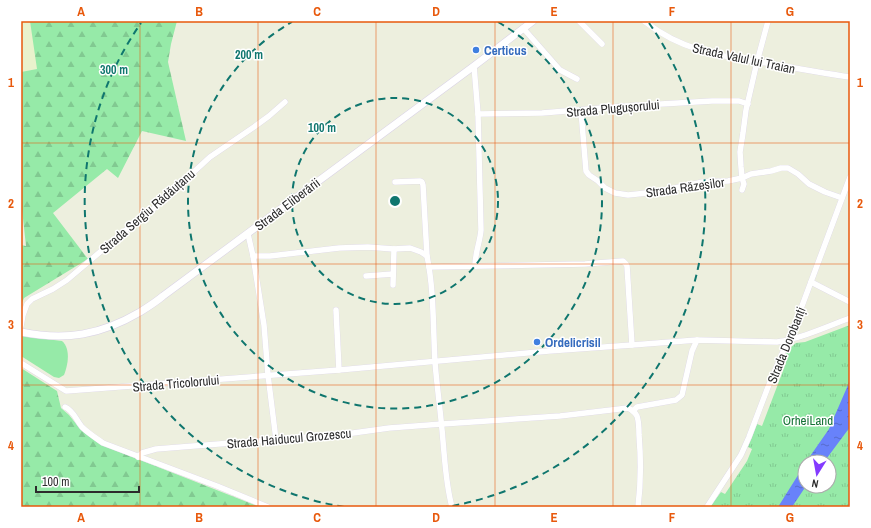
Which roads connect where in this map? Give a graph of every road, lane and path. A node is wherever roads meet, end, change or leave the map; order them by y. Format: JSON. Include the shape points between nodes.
{"nodes":[{"id":1,"x":533,"y":21,"type":"edge"},
{"id":2,"x":579,"y":21,"type":"edge"},
{"id":3,"x":644,"y":21,"type":"edge"},
{"id":4,"x":768,"y":21,"type":"edge"},
{"id":5,"x":522,"y":28,"type":"junction"},
{"id":6,"x":602,"y":44,"type":"dead end"},
{"id":7,"x":757,"y":62,"type":"junction"},
{"id":8,"x":474,"y":66,"type":"junction"},
{"id":9,"x":850,"y":77,"type":"edge"},
{"id":10,"x":577,"y":79,"type":"dead end"},
{"id":11,"x":285,"y":102,"type":"dead end"},
{"id":12,"x":748,"y":104,"type":"junction"},
{"id":13,"x":581,"y":110,"type":"junction"},
{"id":14,"x":478,"y":114,"type":"junction"},
{"id":15,"x":850,"y":177,"type":"edge"},
{"id":16,"x":742,"y":178,"type":"junction"},
{"id":17,"x":395,"y":182,"type":"dead end"},
{"id":18,"x":742,"y":190,"type":"dead end"},
{"id":19,"x":842,"y":198,"type":"junction"},
{"id":20,"x":248,"y":234,"type":"junction"},
{"id":21,"x":394,"y":248,"type":"junction"},
{"id":22,"x":253,"y":256,"type":"junction"},
{"id":23,"x":427,"y":256,"type":"junction"},
{"id":24,"x":475,"y":266,"type":"junction"},
{"id":25,"x":429,"y":267,"type":"junction"},
{"id":26,"x":393,"y":274,"type":"junction"},
{"id":27,"x":366,"y":276,"type":"dead end"},
{"id":28,"x":811,"y":282,"type":"junction"},
{"id":29,"x":393,"y":285,"type":"dead end"},
{"id":30,"x":850,"y":302,"type":"edge"},
{"id":31,"x":336,"y":310,"type":"dead end"},
{"id":32,"x":850,"y":318,"type":"edge"},
{"id":33,"x":21,"y":326,"type":"edge"},
{"id":34,"x":21,"y":332,"type":"edge"},
{"id":35,"x":697,"y":340,"type":"junction"},
{"id":36,"x":788,"y":340,"type":"junction"},
{"id":37,"x":632,"y":345,"type":"junction"},
{"id":38,"x":435,"y":362,"type":"junction"},
{"id":39,"x":21,"y":363,"type":"edge"},
{"id":40,"x":339,"y":370,"type":"junction"},
{"id":41,"x":268,"y":375,"type":"junction"},
{"id":42,"x":65,"y":407,"type":"dead end"},
{"id":43,"x":633,"y":411,"type":"junction"},
{"id":44,"x":442,"y":424,"type":"junction"},
{"id":45,"x":276,"y":440,"type":"junction"},
{"id":46,"x":138,"y":457,"type":"junction"},
{"id":47,"x":268,"y":507,"type":"edge"},
{"id":48,"x":452,"y":507,"type":"edge"},
{"id":49,"x":638,"y":507,"type":"edge"},
{"id":50,"x":707,"y":507,"type":"edge"}],
"edges":[{"from":1,"to":5,"type":"street","name":"Strada Eliberării"},
{"from":2,"to":6,"type":"street"},
{"from":3,"to":7,"type":"street","name":"Strada Valul lui Traian","via":[[652,28],[689,47]]},
{"from":4,"to":7,"type":"street"},
{"from":5,"to":8,"type":"street","name":"Strada Eliberării"},
{"from":5,"to":10,"type":"street","via":[[560,70]]},
{"from":7,"to":9,"type":"street","name":"Strada Valul lui Traian"},
{"from":7,"to":12,"type":"street"},
{"from":8,"to":14,"type":"street"},
{"from":8,"to":20,"type":"street","name":"Strada Eliberării"},
{"from":11,"to":33,"type":"street","name":"Strada Sergiu Rădăuțanu","via":[[210,157],[150,212],[67,280],[32,298],[27,304]]},
{"from":12,"to":13,"type":"street","name":"Strada Plugușorului","via":[[739,101],[712,101]]},
{"from":12,"to":16,"type":"street","via":[[740,152]]},
{"from":13,"to":14,"type":"street","name":"Strada Plugușorului"},
{"from":13,"to":16,"type":"street","name":"Strada Răzeșilor","via":[[586,171],[605,188],[615,193],[642,194],[703,182]]},
{"from":14,"to":24,"type":"street","via":[[481,230]]},
{"from":15,"to":19,"type":"street","name":"Strada Dorobanți"},
{"from":16,"to":18,"type":"street"},
{"from":16,"to":19,"type":"street","name":"Strada Răzeșilor","via":[[788,168],[809,184]]},
{"from":17,"to":23,"type":"street","via":[[422,182]]},
{"from":19,"to":28,"type":"street","name":"Strada Dorobanți"},
{"from":20,"to":22,"type":"street"},
{"from":20,"to":34,"type":"street","name":"Strada Eliberării","via":[[140,312],[104,329],[72,336]]},
{"from":21,"to":22,"type":"street","via":[[340,248]]},
{"from":21,"to":23,"type":"street","via":[[410,248]]},
{"from":21,"to":26,"type":"street"},
{"from":22,"to":41,"type":"street","via":[[264,325]]},
{"from":23,"to":25,"type":"street"},
{"from":24,"to":25,"type":"street"},
{"from":24,"to":37,"type":"street","via":[[625,262]]},
{"from":25,"to":38,"type":"street"},
{"from":26,"to":27,"type":"street"},
{"from":26,"to":29,"type":"street"},
{"from":28,"to":30,"type":"street"},
{"from":28,"to":36,"type":"street","name":"Strada Dorobanți"},
{"from":31,"to":40,"type":"street"},
{"from":32,"to":36,"type":"street","name":"Strada Tricolorului"},
{"from":35,"to":36,"type":"street","name":"Strada Tricolorului"},
{"from":35,"to":37,"type":"street","name":"Strada Tricolorului"},
{"from":35,"to":43,"type":"street","via":[[680,398],[637,407]]},
{"from":36,"to":50,"type":"street","name":"Strada Dorobanți","via":[[741,455]]},
{"from":37,"to":38,"type":"street","name":"Strada Tricolorului"},
{"from":38,"to":40,"type":"street","name":"Strada Tricolorului"},
{"from":38,"to":44,"type":"street"},
{"from":39,"to":41,"type":"street","name":"Strada Tricolorului","via":[[66,391]]},
{"from":40,"to":41,"type":"street","name":"Strada Tricolorului"},
{"from":41,"to":45,"type":"street"},
{"from":42,"to":46,"type":"street","via":[[70,409],[91,435],[103,443]]},
{"from":43,"to":44,"type":"street","name":"Strada Haiducul Grozescu","via":[[628,408],[531,419]]},
{"from":43,"to":49,"type":"street","via":[[637,415],[640,445]]},
{"from":44,"to":45,"type":"street","name":"Strada Haiducul Grozescu"},
{"from":44,"to":48,"type":"street"},
{"from":45,"to":46,"type":"street","name":"Strada Haiducul Grozescu","via":[[156,449],[142,453]]},
{"from":46,"to":47,"type":"street"}]}
